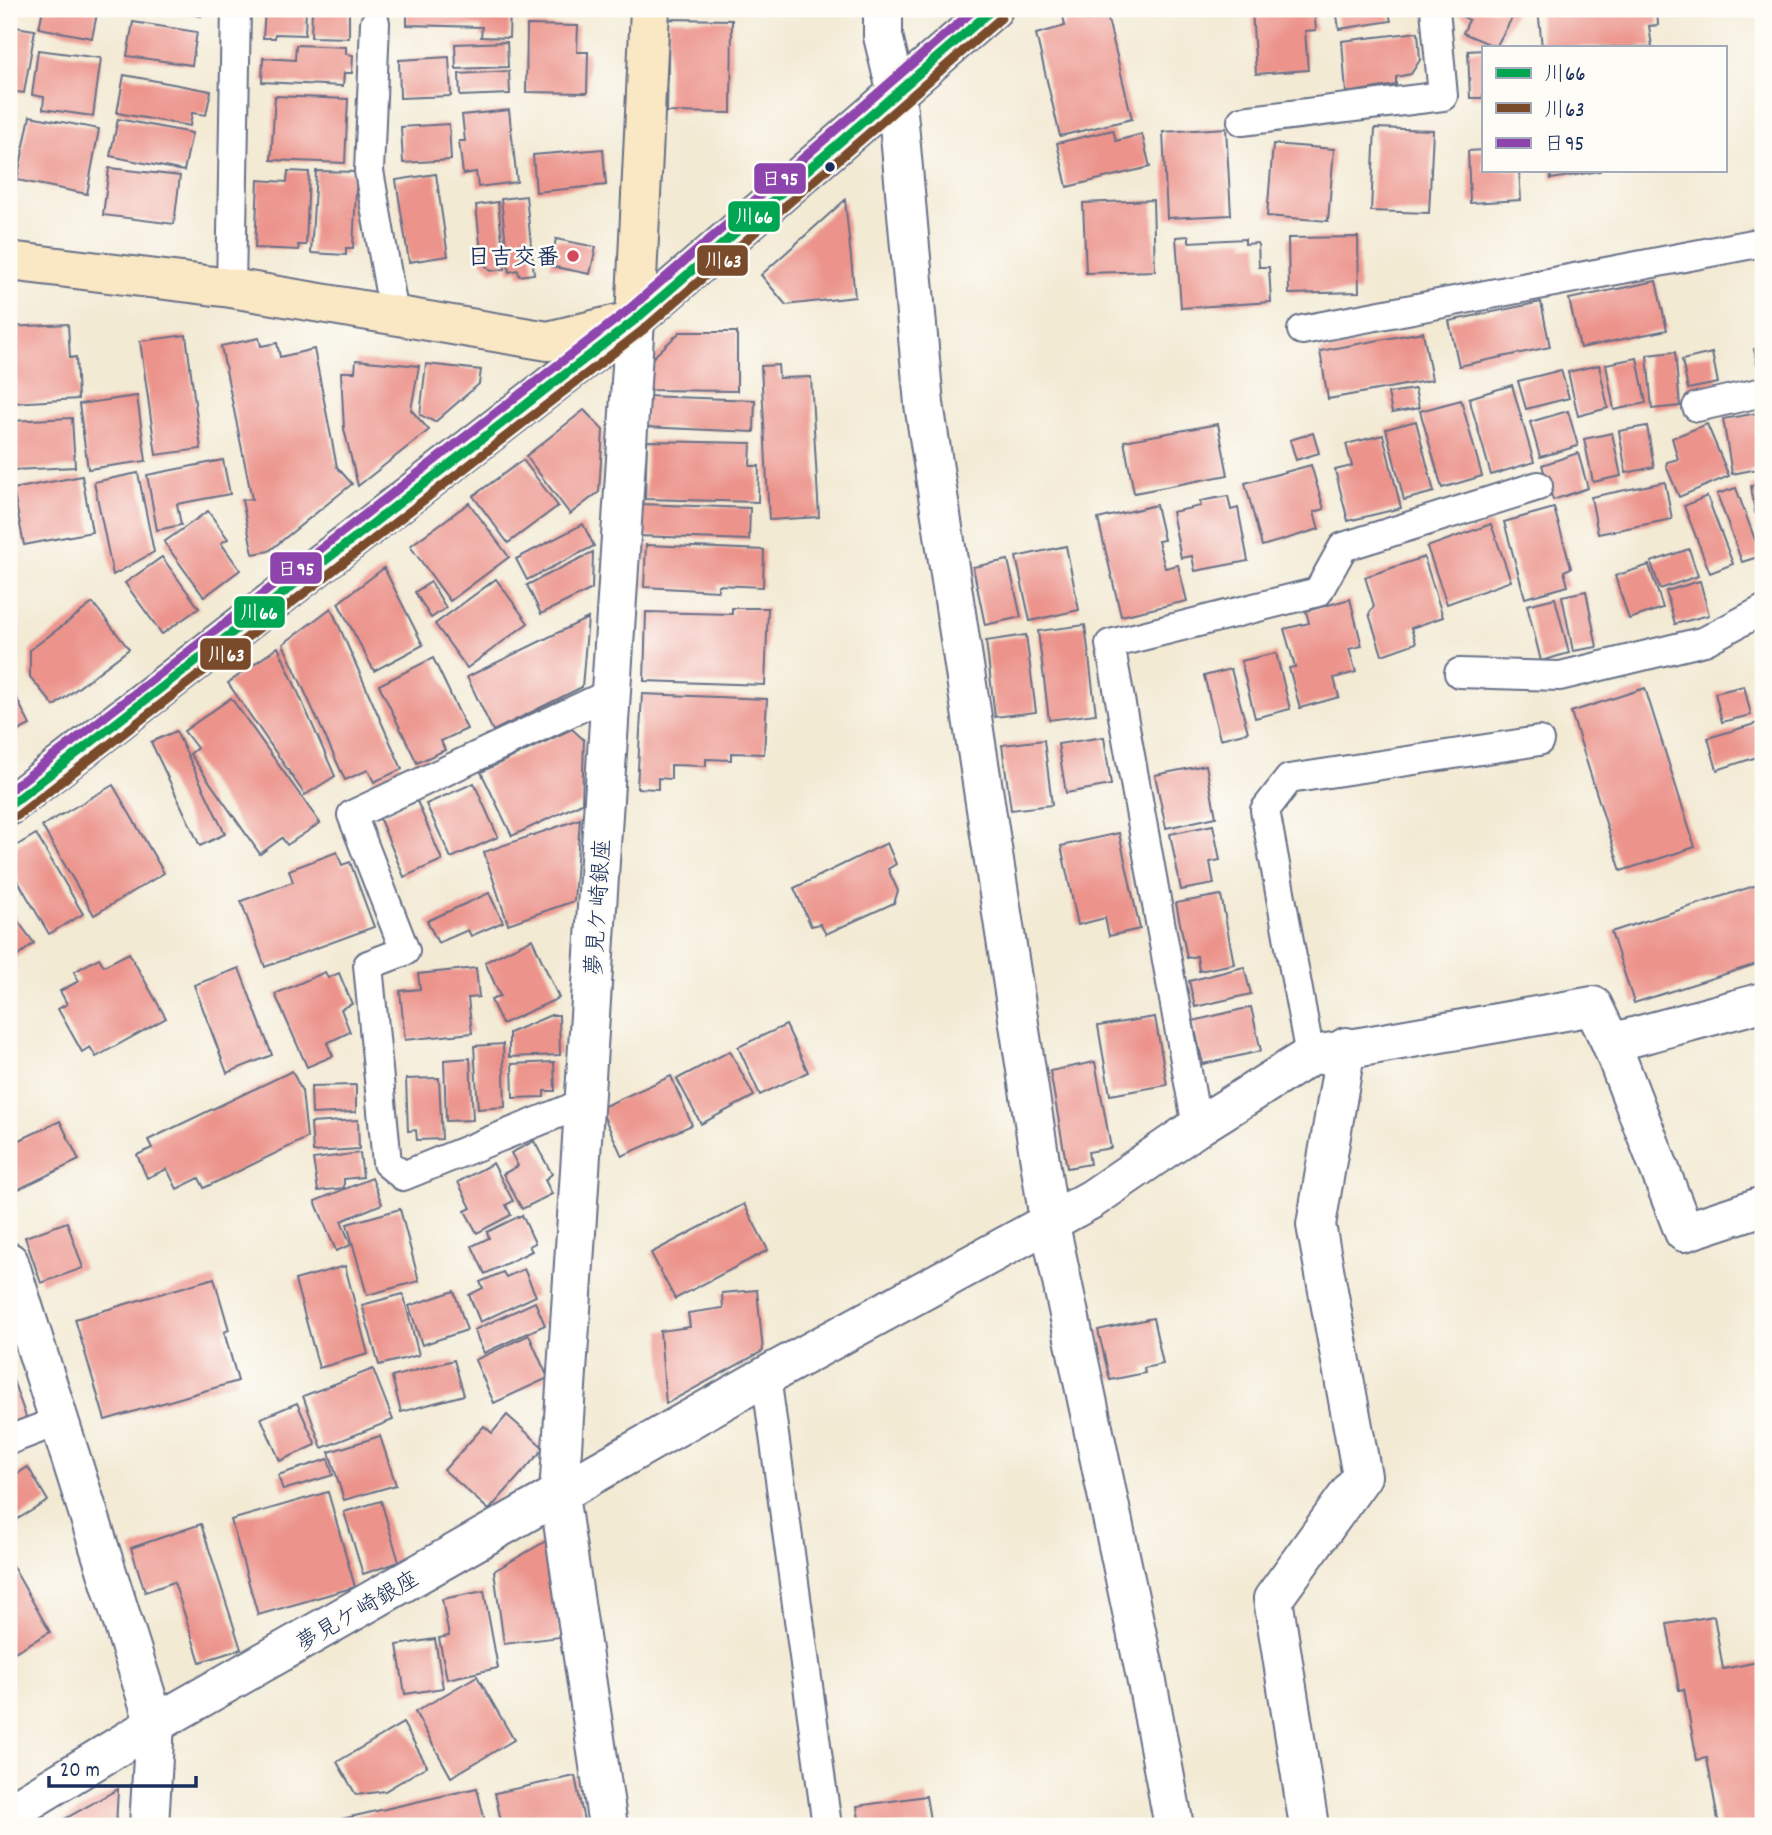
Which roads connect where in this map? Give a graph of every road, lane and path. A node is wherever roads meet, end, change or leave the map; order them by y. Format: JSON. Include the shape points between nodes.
{"nodes":[{"id":1,"x":236,"y":9,"type":"edge"},
{"id":2,"x":650,"y":9,"type":"edge"},
{"id":3,"x":883,"y":9,"type":"edge"},
{"id":4,"x":993,"y":9,"type":"edge"},
{"id":5,"x":1435,"y":9,"type":"edge"},
{"id":6,"x":375,"y":23,"type":"dead end"},
{"id":7,"x":896,"y":90,"type":"junction"},
{"id":8,"x":1242,"y":121,"type":"dead end"},
{"id":9,"x":1763,"y":242,"type":"edge"},
{"id":10,"x":9,"y":261,"type":"edge"},
{"id":11,"x":231,"y":288,"type":"junction"},
{"id":12,"x":394,"y":315,"type":"junction"},
{"id":13,"x":635,"y":320,"type":"junction"},
{"id":14,"x":1302,"y":330,"type":"dead end"},
{"id":15,"x":1763,"y":392,"type":"edge"},
{"id":16,"x":1697,"y":407,"type":"dead end"},
{"id":17,"x":1538,"y":486,"type":"dead end"},
{"id":18,"x":1763,"y":610,"type":"edge"},
{"id":19,"x":1459,"y":673,"type":"dead end"},
{"id":20,"x":611,"y":693,"type":"junction"},
{"id":21,"x":1539,"y":741,"type":"dead end"},
{"id":22,"x":9,"y":806,"type":"edge"},
{"id":23,"x":1763,"y":1002,"type":"edge"},
{"id":24,"x":1611,"y":1043,"type":"junction"},
{"id":25,"x":1328,"y":1051,"type":"junction"},
{"id":26,"x":584,"y":1102,"type":"junction"},
{"id":27,"x":1196,"y":1127,"type":"junction"},
{"id":28,"x":1763,"y":1206,"type":"edge"},
{"id":29,"x":1049,"y":1220,"type":"junction"},
{"id":30,"x":9,"y":1262,"type":"edge"},
{"id":31,"x":766,"y":1377,"type":"junction"},
{"id":32,"x":59,"y":1421,"type":"junction"},
{"id":33,"x":9,"y":1440,"type":"edge"},
{"id":34,"x":559,"y":1495,"type":"junction"},
{"id":35,"x":155,"y":1724,"type":"junction"},
{"id":36,"x":9,"y":1813,"type":"edge"},
{"id":37,"x":149,"y":1826,"type":"edge"},
{"id":38,"x":608,"y":1826,"type":"edge"},
{"id":39,"x":827,"y":1826,"type":"edge"},
{"id":40,"x":1174,"y":1826,"type":"edge"},
{"id":41,"x":1309,"y":1826,"type":"edge"}],
"edges":[{"from":1,"to":11,"type":"lane"},
{"from":2,"to":13,"type":"street"},
{"from":3,"to":7,"type":"street","via":[[883,36]]},
{"from":4,"to":7,"type":"street"},
{"from":5,"to":8,"type":"lane","via":[[1443,96]]},
{"from":6,"to":12,"type":"lane","via":[[369,171]]},
{"from":7,"to":13,"type":"street"},
{"from":7,"to":29,"type":"street","via":[[925,404]]},
{"from":9,"to":14,"type":"lane"},
{"from":10,"to":11,"type":"street"},
{"from":11,"to":12,"type":"street"},
{"from":12,"to":13,"type":"street","via":[[548,341]]},
{"from":13,"to":20,"type":"street","name":"夢見ケ崎銀座"},
{"from":13,"to":22,"type":"street"},
{"from":15,"to":16,"type":"lane"},
{"from":17,"to":27,"type":"lane","via":[[1343,547],[1318,592],[1110,644]]},
{"from":18,"to":19,"type":"lane","via":[[1705,641],[1559,676]]},
{"from":20,"to":26,"type":"street","name":"夢見ケ崎銀座"},
{"from":20,"to":26,"type":"lane","via":[[352,815],[405,951],[368,965],[387,1163],[403,1176]]},
{"from":21,"to":25,"type":"lane","via":[[1289,779],[1265,810]]},
{"from":23,"to":24,"type":"street"},
{"from":24,"to":25,"type":"street","via":[[1593,1006]]},
{"from":24,"to":28,"type":"street","via":[[1684,1232]]},
{"from":25,"to":27,"type":"street","name":"夢見ケ崎銀座"},
{"from":25,"to":41,"type":"street","via":[[1316,1225],[1362,1476],[1273,1599]]},
{"from":26,"to":34,"type":"street","name":"夢見ケ崎銀座"},
{"from":27,"to":29,"type":"street","name":"夢見ケ崎銀座","via":[[1092,1199]]},
{"from":29,"to":31,"type":"street","name":"夢見ケ崎銀座"},
{"from":29,"to":40,"type":"street"},
{"from":30,"to":32,"type":"street"},
{"from":31,"to":34,"type":"street","name":"夢見ケ崎銀座"},
{"from":31,"to":39,"type":"lane"},
{"from":32,"to":33,"type":"lane"},
{"from":32,"to":35,"type":"street"},
{"from":34,"to":35,"type":"street","name":"夢見ケ崎銀座"},
{"from":34,"to":38,"type":"street","name":"夢見ケ崎銀座"},
{"from":35,"to":36,"type":"street","name":"夢見ケ崎銀座"},
{"from":35,"to":37,"type":"street"}]}
